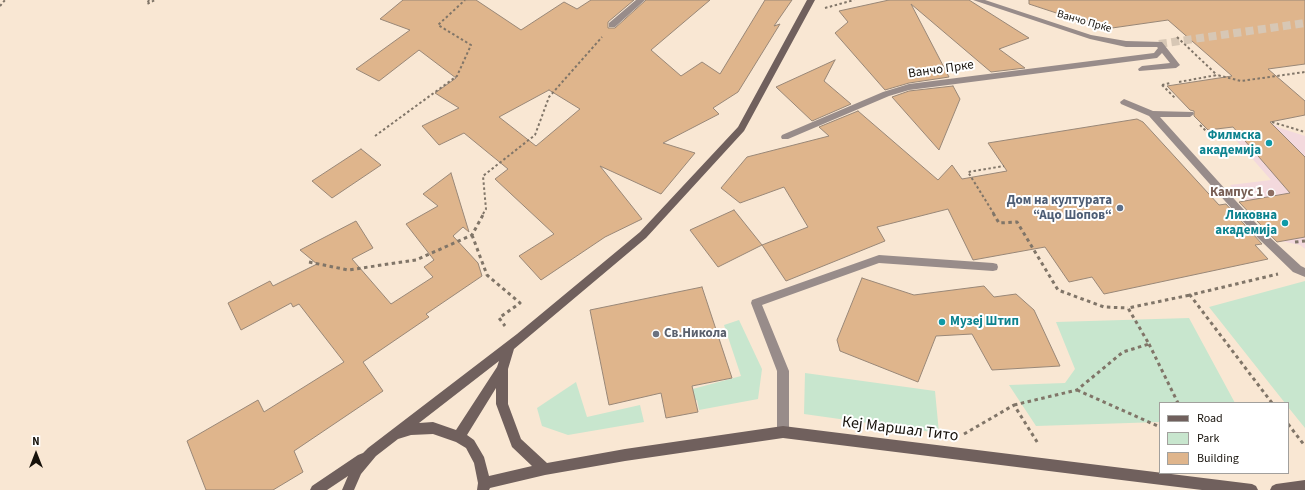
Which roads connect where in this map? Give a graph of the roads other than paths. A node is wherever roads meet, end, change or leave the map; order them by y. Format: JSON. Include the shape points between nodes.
{"nodes":[{"id":1,"x":641,"y":0,"type":"edge"},
{"id":2,"x":811,"y":0,"type":"edge"},
{"id":3,"x":977,"y":0,"type":"edge"},
{"id":4,"x":612,"y":25,"type":"road end"},
{"id":5,"x":1162,"y":48,"type":"junction"},
{"id":6,"x":1142,"y":69,"type":"dead end"},
{"id":7,"x":1124,"y":102,"type":"dead end"},
{"id":8,"x":1152,"y":114,"type":"junction"},
{"id":9,"x":1190,"y":114,"type":"dead end"},
{"id":10,"x":785,"y":137,"type":"dead end"},
{"id":11,"x":993,"y":267,"type":"dead end"},
{"id":12,"x":1301,"y":271,"type":"edge"},
{"id":13,"x":509,"y":347,"type":"junction"},
{"id":14,"x":502,"y":369,"type":"junction"},
{"id":15,"x":783,"y":432,"type":"junction"},
{"id":16,"x":459,"y":437,"type":"junction"},
{"id":17,"x":389,"y":438,"type":"junction"},
{"id":18,"x":372,"y":452,"type":"junction"},
{"id":19,"x":545,"y":469,"type":"junction"},
{"id":20,"x":1305,"y":486,"type":"edge"},
{"id":21,"x":483,"y":487,"type":"edge"},
{"id":22,"x":316,"y":490,"type":"edge"},
{"id":23,"x":348,"y":490,"type":"edge"},
{"id":24,"x":1252,"y":490,"type":"edge"},
{"id":25,"x":1276,"y":490,"type":"edge"}],
"edges":[{"from":1,"to":4,"type":"street"},
{"from":2,"to":13,"type":"main road","via":[[741,129],[643,235]]},
{"from":3,"to":5,"type":"street","name":"Ванчо Прќе","via":[[1090,37],[1126,44],[1158,44]]},
{"from":5,"to":6,"type":"street","via":[[1176,65]]},
{"from":5,"to":10,"type":"street","name":"Ванчо Прке","via":[[1157,55],[909,87],[886,94]]},
{"from":7,"to":8,"type":"street"},
{"from":8,"to":9,"type":"street"},
{"from":8,"to":12,"type":"street","via":[[1261,235]]},
{"from":11,"to":15,"type":"street","via":[[879,259],[756,303],[783,371]]},
{"from":13,"to":14,"type":"main road"},
{"from":13,"to":17,"type":"main road"},
{"from":14,"to":16,"type":"main road"},
{"from":14,"to":19,"type":"main road","via":[[502,404],[516,444]]},
{"from":15,"to":19,"type":"main road","name":"Кеј Маршал Тито"},
{"from":15,"to":24,"type":"main road","name":"Кеј Маршал Тито"},
{"from":16,"to":17,"type":"main road","via":[[433,428],[411,429]]},
{"from":16,"to":21,"type":"main road","via":[[470,444],[480,461]]},
{"from":17,"to":18,"type":"main road"},
{"from":18,"to":22,"type":"main road"},
{"from":18,"to":23,"type":"main road","via":[[357,470]]},
{"from":19,"to":21,"type":"main road","name":"Кеј Маршал Тито"},
{"from":20,"to":25,"type":"main road"}]}
